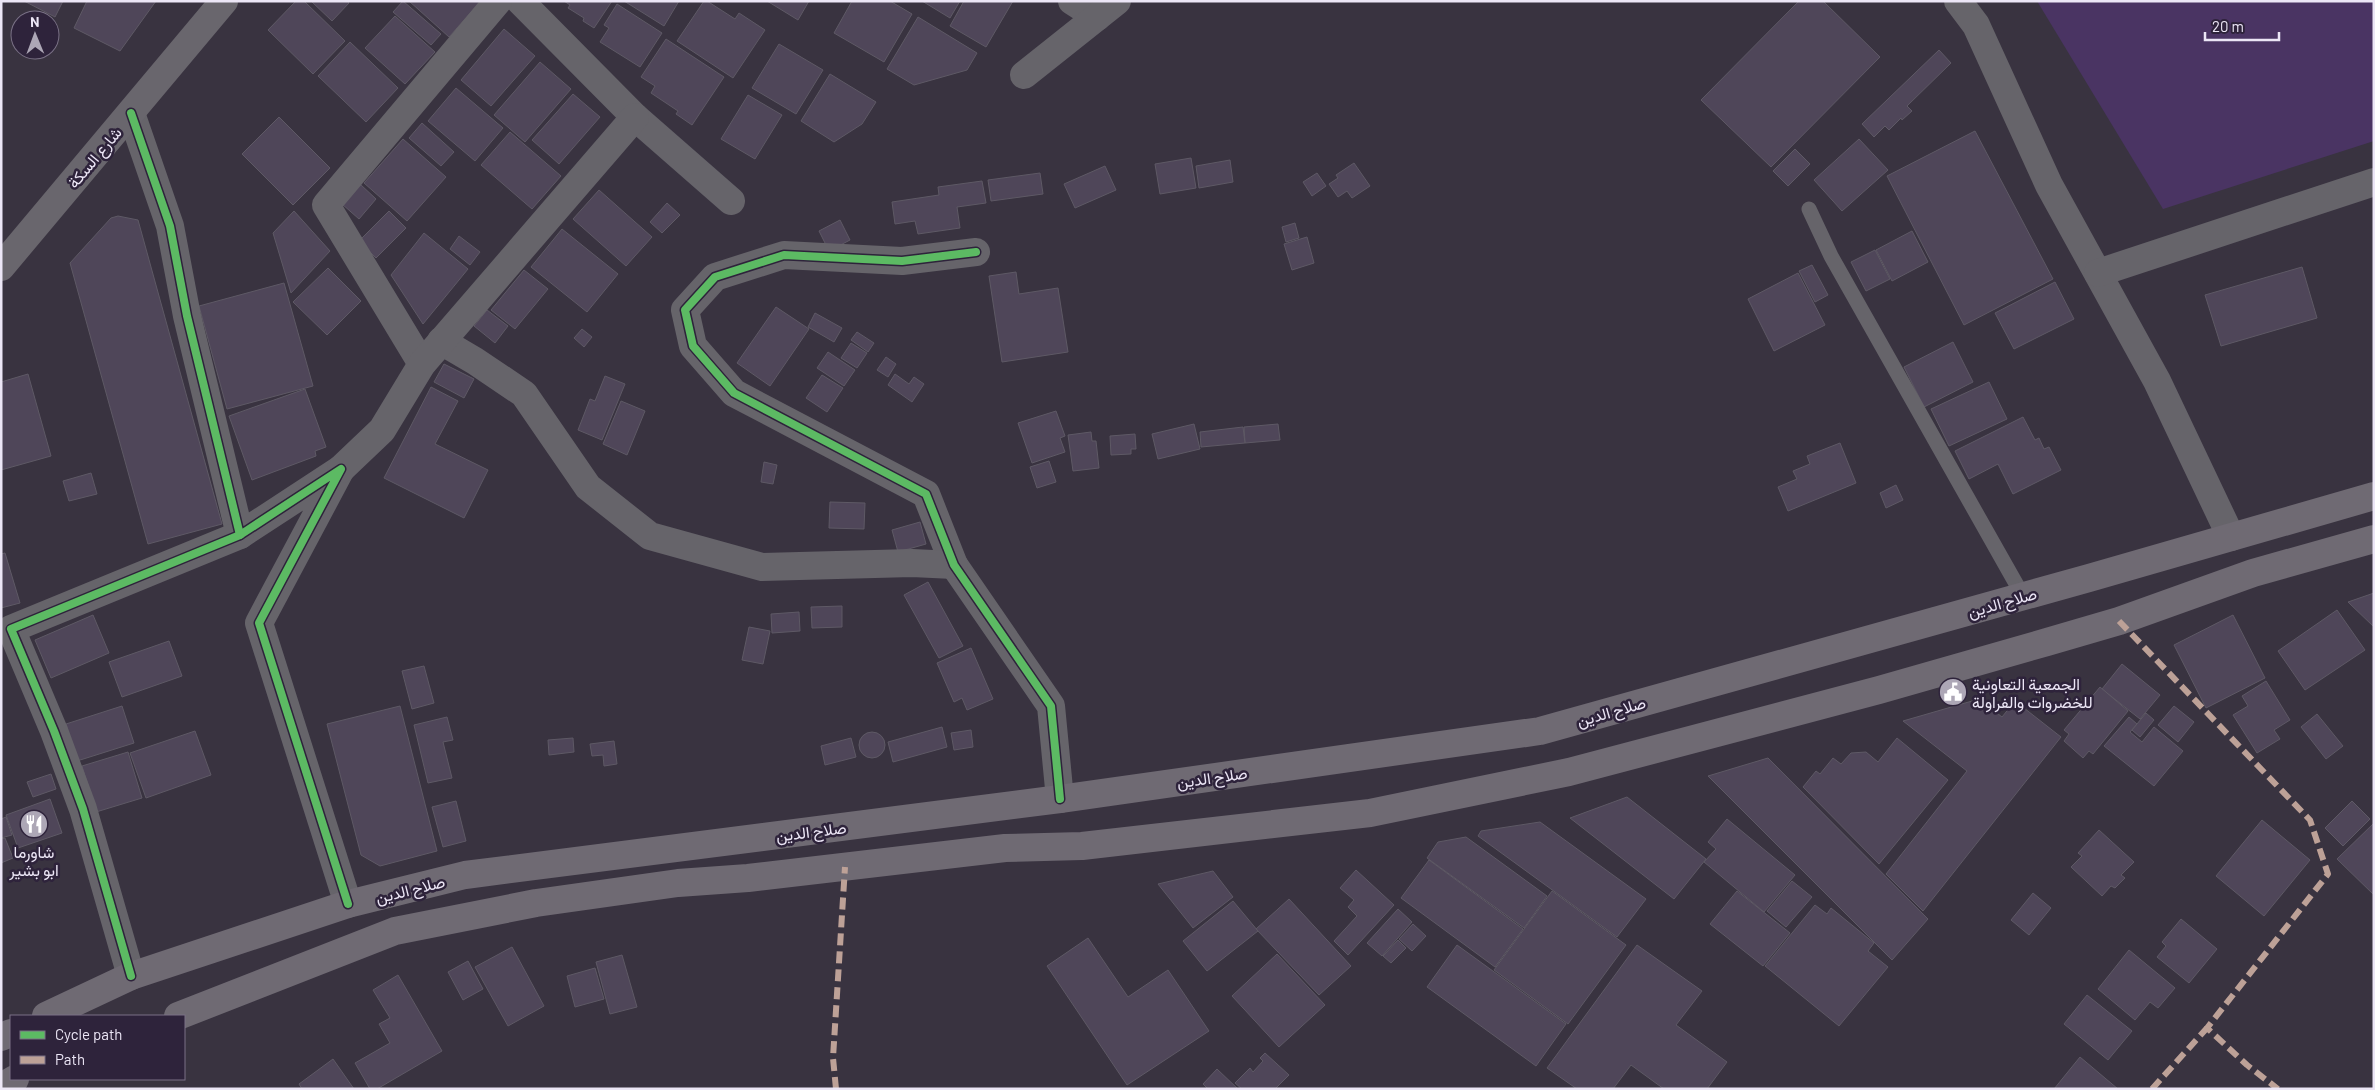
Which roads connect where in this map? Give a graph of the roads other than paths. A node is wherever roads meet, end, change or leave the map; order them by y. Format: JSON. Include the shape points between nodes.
{"nodes":[{"id":1,"x":224,"y":1,"type":"edge"},
{"id":2,"x":498,"y":1,"type":"edge"},
{"id":3,"x":520,"y":1,"type":"edge"},
{"id":4,"x":1072,"y":1,"type":"edge"},
{"id":5,"x":1958,"y":1,"type":"edge"},
{"id":6,"x":1107,"y":9,"type":"edge"},
{"id":7,"x":1024,"y":75,"type":"dead end"},
{"id":8,"x":131,"y":113,"type":"junction"},
{"id":9,"x":635,"y":117,"type":"junction"},
{"id":10,"x":2374,"y":182,"type":"edge"},
{"id":11,"x":731,"y":201,"type":"dead end"},
{"id":12,"x":1809,"y":209,"type":"dead end"},
{"id":13,"x":976,"y":252,"type":"dead end"},
{"id":14,"x":1,"y":267,"type":"edge"},
{"id":15,"x":2098,"y":273,"type":"junction"},
{"id":16,"x":441,"y":341,"type":"junction"},
{"id":17,"x":422,"y":364,"type":"junction"},
{"id":18,"x":341,"y":468,"type":"junction"},
{"id":19,"x":2374,"y":496,"type":"edge"},
{"id":20,"x":240,"y":535,"type":"junction"},
{"id":21,"x":2230,"y":537,"type":"junction"},
{"id":22,"x":2374,"y":539,"type":"edge"},
{"id":23,"x":954,"y":565,"type":"junction"},
{"id":24,"x":2023,"y":596,"type":"junction"},
{"id":25,"x":6,"y":631,"type":"edge"},
{"id":26,"x":1060,"y":799,"type":"junction"},
{"id":27,"x":348,"y":904,"type":"junction"},
{"id":28,"x":130,"y":976,"type":"junction"},
{"id":29,"x":48,"y":1015,"type":"edge"},
{"id":30,"x":181,"y":1015,"type":"edge"},
{"id":31,"x":13,"y":1080,"type":"edge"},
{"id":32,"x":1,"y":1087,"type":"edge"}],
"edges":[{"from":1,"to":8,"type":"street","name":"شارع السكة"},
{"from":2,"to":17,"type":"street","via":[[326,205]]},
{"from":3,"to":9,"type":"street"},
{"from":4,"to":6,"type":"street"},
{"from":5,"to":15,"type":"street","via":[[1976,25],[2049,186]]},
{"from":6,"to":7,"type":"street"},
{"from":8,"to":14,"type":"street","name":"شارع السكة"},
{"from":8,"to":20,"type":"street","via":[[170,226],[187,316]]},
{"from":9,"to":11,"type":"street"},
{"from":9,"to":16,"type":"street"},
{"from":10,"to":15,"type":"street"},
{"from":12,"to":24,"type":"lane","via":[[1832,256]]},
{"from":13,"to":23,"type":"street","via":[[902,261],[784,255],[715,277],[685,310],[693,346],[734,393],[926,494]]},
{"from":15,"to":21,"type":"street","via":[[2157,381]]},
{"from":16,"to":17,"type":"street"},
{"from":16,"to":23,"type":"street","via":[[524,394],[588,487],[650,536],[762,568],[912,563]]},
{"from":17,"to":18,"type":"street","via":[[382,430]]},
{"from":18,"to":20,"type":"street"},
{"from":18,"to":27,"type":"street","via":[[259,624]]},
{"from":19,"to":21,"type":"highway","name":"صلاح الدين"},
{"from":20,"to":25,"type":"street"},
{"from":21,"to":24,"type":"highway","name":"صلاح الدين"},
{"from":22,"to":30,"type":"highway","via":[[2253,573],[2119,621],[2047,642],[1569,772],[1370,813],[1082,846],[1005,848],[678,883],[536,903],[395,930]]},
{"from":23,"to":26,"type":"street","via":[[1051,706]]},
{"from":24,"to":26,"type":"highway","name":"صلاح الدين","via":[[1540,731]]},
{"from":25,"to":28,"type":"street","via":[[54,731],[83,809]]},
{"from":26,"to":27,"type":"highway","name":"صلاح الدين","via":[[465,875]]},
{"from":27,"to":28,"type":"highway","name":"صلاح الدين"},
{"from":28,"to":29,"type":"highway","name":"صلاح الدين"},
{"from":31,"to":32,"type":"highway"}]}
